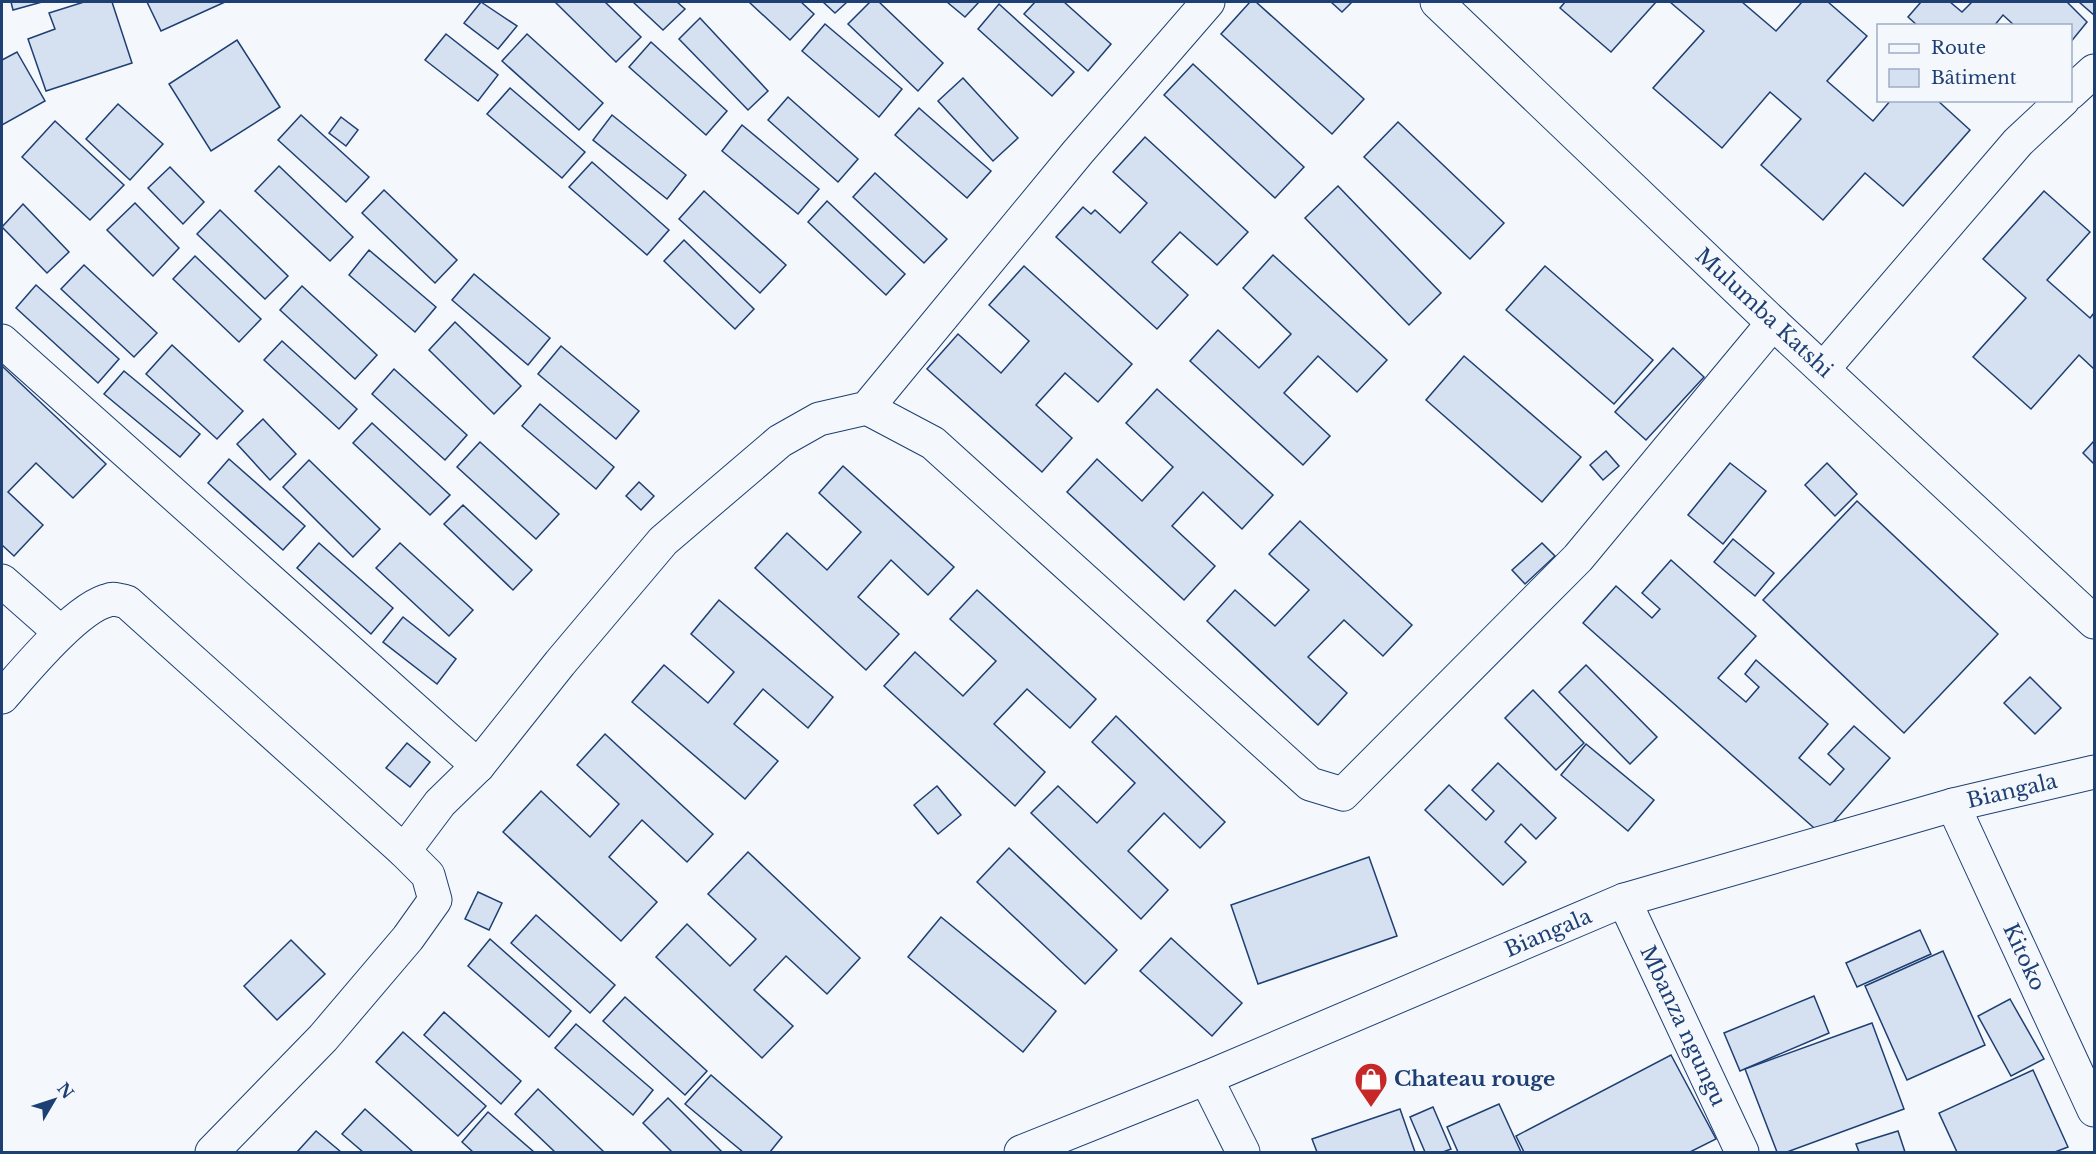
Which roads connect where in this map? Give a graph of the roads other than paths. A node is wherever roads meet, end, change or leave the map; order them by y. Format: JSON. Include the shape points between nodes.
{"nodes":[{"id":1,"x":1208,"y":2,"type":"edge"},
{"id":2,"x":1437,"y":2,"type":"edge"},
{"id":3,"x":2094,"y":71,"type":"edge"},
{"id":4,"x":2072,"y":91,"type":"edge"},
{"id":5,"x":2061,"y":102,"type":"edge"},
{"id":6,"x":1773,"y":323,"type":"junction"},
{"id":7,"x":2,"y":341,"type":"edge"},
{"id":8,"x":1824,"y":368,"type":"junction"},
{"id":9,"x":867,"y":408,"type":"junction"},
{"id":10,"x":2,"y":581,"type":"edge"},
{"id":11,"x":2094,"y":622,"type":"edge"},
{"id":12,"x":60,"y":632,"type":"junction"},
{"id":13,"x":2,"y":697,"type":"edge"},
{"id":14,"x":478,"y":766,"type":"junction"},
{"id":15,"x":2094,"y":772,"type":"edge"},
{"id":16,"x":1953,"y":805,"type":"junction"},
{"id":17,"x":404,"y":851,"type":"junction"},
{"id":18,"x":1624,"y":900,"type":"junction"},
{"id":19,"x":1206,"y":1078,"type":"junction"},
{"id":20,"x":2094,"y":1110,"type":"edge"},
{"id":21,"x":212,"y":1152,"type":"edge"},
{"id":22,"x":1021,"y":1152,"type":"edge"},
{"id":23,"x":1243,"y":1152,"type":"edge"},
{"id":24,"x":1742,"y":1152,"type":"edge"}],
"edges":[{"from":1,"to":9,"type":"street","via":[[1078,152]]},
{"from":2,"to":6,"type":"street","name":"Mulumba Katshi"},
{"from":3,"to":4,"type":"street"},
{"from":5,"to":8,"type":"street","via":[[2018,141]]},
{"from":6,"to":8,"type":"street","name":"Mulumba Katshi"},
{"from":6,"to":9,"type":"street","via":[[1578,558],[1343,794],[1310,784],[933,443]]},
{"from":7,"to":14,"type":"street"},
{"from":8,"to":11,"type":"street","name":"Mulumba Katshi"},
{"from":9,"to":14,"type":"street","via":[[819,419],[780,441],[663,541]]},
{"from":10,"to":12,"type":"street"},
{"from":12,"to":13,"type":"street"},
{"from":12,"to":17,"type":"street","via":[[110,599],[127,602]]},
{"from":14,"to":17,"type":"street","via":[[440,803]]},
{"from":15,"to":16,"type":"street","name":"Biangala"},
{"from":16,"to":18,"type":"street","name":"Biangala"},
{"from":16,"to":20,"type":"street","name":"Kitoko"},
{"from":17,"to":21,"type":"street","via":[[428,875],[435,900],[323,1038]]},
{"from":18,"to":19,"type":"street","name":"Biangala"},
{"from":18,"to":24,"type":"street","name":"Mbanza ngungu"},
{"from":19,"to":22,"type":"street","name":"Biangala"},
{"from":19,"to":23,"type":"street"}]}
